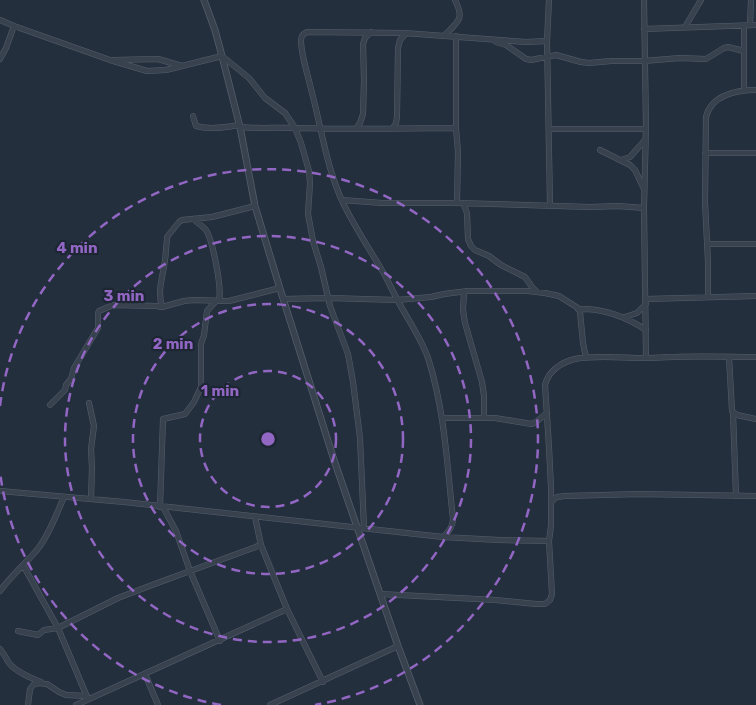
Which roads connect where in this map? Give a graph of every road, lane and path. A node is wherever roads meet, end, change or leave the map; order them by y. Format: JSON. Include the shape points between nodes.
{"nodes":[{"id":1,"x":204,"y":0,"type":"edge"},
{"id":2,"x":455,"y":0,"type":"edge"},
{"id":3,"x":549,"y":0,"type":"edge"},
{"id":4,"x":644,"y":0,"type":"edge"},
{"id":5,"x":701,"y":0,"type":"edge"},
{"id":6,"x":751,"y":0,"type":"edge"},
{"id":7,"x":0,"y":21,"type":"edge"},
{"id":8,"x":750,"y":25,"type":"edge"},
{"id":9,"x":14,"y":26,"type":"junction"},
{"id":10,"x":685,"y":27,"type":"junction"},
{"id":11,"x":644,"y":29,"type":"junction"},
{"id":12,"x":371,"y":32,"type":"junction"},
{"id":13,"x":406,"y":33,"type":"junction"},
{"id":14,"x":444,"y":36,"type":"junction"},
{"id":15,"x":456,"y":36,"type":"junction"},
{"id":16,"x":488,"y":39,"type":"junction"},
{"id":17,"x":547,"y":41,"type":"junction"},
{"id":18,"x":744,"y":51,"type":"junction"},
{"id":19,"x":222,"y":56,"type":"junction"},
{"id":20,"x":547,"y":56,"type":"junction"},
{"id":21,"x":0,"y":59,"type":"edge"},
{"id":22,"x":110,"y":60,"type":"junction"},
{"id":23,"x":644,"y":61,"type":"junction"},
{"id":24,"x":182,"y":66,"type":"junction"},
{"id":25,"x":744,"y":90,"type":"junction"},
{"id":26,"x":756,"y":90,"type":"edge"},
{"id":27,"x":194,"y":116,"type":"dead end"},
{"id":28,"x":240,"y":126,"type":"junction"},
{"id":29,"x":295,"y":128,"type":"junction"},
{"id":30,"x":393,"y":128,"type":"junction"},
{"id":31,"x":456,"y":128,"type":"junction"},
{"id":32,"x":356,"y":129,"type":"junction"},
{"id":33,"x":549,"y":129,"type":"junction"},
{"id":34,"x":646,"y":129,"type":"junction"},
{"id":35,"x":322,"y":130,"type":"junction"},
{"id":36,"x":645,"y":140,"type":"junction"},
{"id":37,"x":600,"y":150,"type":"dead end"},
{"id":38,"x":705,"y":153,"type":"junction"},
{"id":39,"x":756,"y":153,"type":"edge"},
{"id":40,"x":621,"y":160,"type":"junction"},
{"id":41,"x":645,"y":190,"type":"junction"},
{"id":42,"x":342,"y":200,"type":"junction"},
{"id":43,"x":460,"y":203,"type":"junction"},
{"id":44,"x":550,"y":205,"type":"junction"},
{"id":45,"x":255,"y":206,"type":"junction"},
{"id":46,"x":644,"y":208,"type":"junction"},
{"id":47,"x":194,"y":219,"type":"junction"},
{"id":48,"x":707,"y":244,"type":"junction"},
{"id":49,"x":756,"y":244,"type":"edge"},
{"id":50,"x":280,"y":288,"type":"junction"},
{"id":51,"x":464,"y":292,"type":"junction"},
{"id":52,"x":538,"y":292,"type":"junction"},
{"id":53,"x":756,"y":296,"type":"edge"},
{"id":54,"x":708,"y":297,"type":"junction"},
{"id":55,"x":328,"y":298,"type":"junction"},
{"id":56,"x":283,"y":299,"type":"junction"},
{"id":57,"x":397,"y":300,"type":"junction"},
{"id":58,"x":217,"y":301,"type":"junction"},
{"id":59,"x":646,"y":301,"type":"junction"},
{"id":60,"x":162,"y":307,"type":"junction"},
{"id":61,"x":578,"y":309,"type":"junction"},
{"id":62,"x":625,"y":317,"type":"junction"},
{"id":63,"x":646,"y":330,"type":"junction"},
{"id":64,"x":730,"y":356,"type":"junction"},
{"id":65,"x":756,"y":357,"type":"edge"},
{"id":66,"x":586,"y":358,"type":"junction"},
{"id":67,"x":646,"y":358,"type":"junction"},
{"id":68,"x":89,"y":403,"type":"dead end"},
{"id":69,"x":50,"y":405,"type":"dead end"},
{"id":70,"x":547,"y":413,"type":"junction"},
{"id":71,"x":733,"y":413,"type":"junction"},
{"id":72,"x":442,"y":418,"type":"junction"},
{"id":73,"x":484,"y":418,"type":"junction"},
{"id":74,"x":756,"y":419,"type":"edge"},
{"id":75,"x":551,"y":488,"type":"junction"},
{"id":76,"x":0,"y":491,"type":"edge"},
{"id":77,"x":560,"y":496,"type":"junction"},
{"id":78,"x":736,"y":496,"type":"junction"},
{"id":79,"x":756,"y":496,"type":"edge"},
{"id":80,"x":64,"y":497,"type":"junction"},
{"id":81,"x":91,"y":500,"type":"junction"},
{"id":82,"x":551,"y":502,"type":"junction"},
{"id":83,"x":161,"y":507,"type":"junction"},
{"id":84,"x":255,"y":517,"type":"junction"},
{"id":85,"x":361,"y":528,"type":"junction"},
{"id":86,"x":443,"y":537,"type":"junction"},
{"id":87,"x":549,"y":541,"type":"junction"},
{"id":88,"x":261,"y":545,"type":"junction"},
{"id":89,"x":23,"y":565,"type":"junction"},
{"id":90,"x":190,"y":571,"type":"junction"},
{"id":91,"x":0,"y":591,"type":"edge"},
{"id":92,"x":380,"y":594,"type":"junction"},
{"id":93,"x":287,"y":609,"type":"junction"},
{"id":94,"x":58,"y":628,"type":"junction"},
{"id":95,"x":18,"y":631,"type":"dead end"},
{"id":96,"x":220,"y":641,"type":"junction"},
{"id":97,"x":398,"y":646,"type":"junction"},
{"id":98,"x":0,"y":649,"type":"edge"},
{"id":99,"x":144,"y":674,"type":"junction"},
{"id":100,"x":322,"y":682,"type":"junction"},
{"id":101,"x":43,"y":683,"type":"junction"},
{"id":102,"x":87,"y":698,"type":"junction"},
{"id":103,"x":284,"y":699,"type":"junction"},
{"id":104,"x":28,"y":705,"type":"edge"},
{"id":105,"x":76,"y":705,"type":"edge"},
{"id":106,"x":158,"y":705,"type":"edge"},
{"id":107,"x":270,"y":705,"type":"edge"},
{"id":108,"x":287,"y":705,"type":"edge"},
{"id":109,"x":420,"y":705,"type":"edge"}],
"edges":[{"from":1,"to":19,"type":"street"},
{"from":2,"to":14,"type":"street","via":[[459,21]]},
{"from":3,"to":17,"type":"street"},
{"from":4,"to":11,"type":"street"},
{"from":5,"to":10,"type":"street"},
{"from":6,"to":8,"type":"street"},
{"from":7,"to":9,"type":"street"},
{"from":8,"to":10,"type":"street"},
{"from":8,"to":18,"type":"street"},
{"from":9,"to":21,"type":"street"},
{"from":9,"to":22,"type":"street"},
{"from":10,"to":11,"type":"street"},
{"from":11,"to":23,"type":"street"},
{"from":12,"to":13,"type":"street"},
{"from":12,"to":32,"type":"street","via":[[363,44],[363,114]]},
{"from":12,"to":35,"type":"street","via":[[307,32],[301,37]]},
{"from":13,"to":14,"type":"street"},
{"from":13,"to":30,"type":"street","via":[[398,43],[397,117]]},
{"from":14,"to":15,"type":"street"},
{"from":15,"to":16,"type":"street"},
{"from":15,"to":31,"type":"street"},
{"from":16,"to":17,"type":"street"},
{"from":16,"to":20,"type":"street","via":[[506,45],[526,59]]},
{"from":17,"to":20,"type":"street"},
{"from":18,"to":23,"type":"street","via":[[728,47],[706,59]]},
{"from":18,"to":25,"type":"street"},
{"from":19,"to":24,"type":"street"},
{"from":19,"to":28,"type":"street"},
{"from":19,"to":29,"type":"street","via":[[285,113]]},
{"from":20,"to":23,"type":"street","via":[[589,63]]},
{"from":20,"to":33,"type":"street"},
{"from":22,"to":24,"type":"street","via":[[158,58]]},
{"from":22,"to":24,"type":"street","via":[[158,72]]},
{"from":23,"to":34,"type":"street"},
{"from":25,"to":26,"type":"street"},
{"from":25,"to":38,"type":"street","via":[[723,97],[708,110]]},
{"from":27,"to":28,"type":"street","via":[[198,127]]},
{"from":28,"to":29,"type":"street"},
{"from":28,"to":45,"type":"street"},
{"from":29,"to":35,"type":"street"},
{"from":29,"to":55,"type":"street","via":[[307,162],[310,183],[308,214]]},
{"from":30,"to":31,"type":"street"},
{"from":30,"to":32,"type":"street"},
{"from":31,"to":43,"type":"street"},
{"from":32,"to":35,"type":"street"},
{"from":33,"to":34,"type":"street"},
{"from":33,"to":44,"type":"street"},
{"from":34,"to":36,"type":"street"},
{"from":35,"to":42,"type":"street"},
{"from":36,"to":40,"type":"street","via":[[630,156]]},
{"from":36,"to":41,"type":"street"},
{"from":37,"to":40,"type":"street"},
{"from":38,"to":39,"type":"street"},
{"from":38,"to":48,"type":"street"},
{"from":40,"to":41,"type":"street","via":[[633,168]]},
{"from":41,"to":46,"type":"street"},
{"from":42,"to":43,"type":"street"},
{"from":42,"to":57,"type":"street"},
{"from":43,"to":44,"type":"street"},
{"from":43,"to":52,"type":"street","via":[[467,213],[471,246],[525,277]]},
{"from":44,"to":46,"type":"street"},
{"from":45,"to":47,"type":"street"},
{"from":45,"to":50,"type":"street"},
{"from":46,"to":59,"type":"street"},
{"from":47,"to":58,"type":"street","via":[[208,234],[220,285]]},
{"from":47,"to":60,"type":"street","via":[[179,222],[168,237],[160,284]]},
{"from":48,"to":49,"type":"street"},
{"from":48,"to":54,"type":"street"},
{"from":50,"to":56,"type":"street"},
{"from":50,"to":58,"type":"street","via":[[235,300]]},
{"from":51,"to":52,"type":"street"},
{"from":51,"to":57,"type":"street"},
{"from":51,"to":73,"type":"street","via":[[465,324],[482,382]]},
{"from":52,"to":61,"type":"street","via":[[558,296]]},
{"from":53,"to":54,"type":"street"},
{"from":54,"to":59,"type":"street"},
{"from":55,"to":56,"type":"street"},
{"from":55,"to":57,"type":"street"},
{"from":55,"to":85,"type":"street","via":[[348,354],[353,382],[360,438]]},
{"from":56,"to":85,"type":"street","via":[[334,460]]},
{"from":57,"to":72,"type":"street","via":[[424,348]]},
{"from":58,"to":60,"type":"street","via":[[189,300]]},
{"from":58,"to":83,"type":"street","via":[[207,311],[201,344],[200,390],[185,414],[162,419]]},
{"from":59,"to":62,"type":"street","via":[[637,313]]},
{"from":59,"to":63,"type":"street"},
{"from":60,"to":69,"type":"street","via":[[113,305],[99,311],[98,328],[74,368],[71,380]]},
{"from":61,"to":62,"type":"street"},
{"from":61,"to":66,"type":"street"},
{"from":62,"to":63,"type":"street"},
{"from":63,"to":67,"type":"street"},
{"from":64,"to":65,"type":"street"},
{"from":64,"to":67,"type":"street"},
{"from":64,"to":71,"type":"street"},
{"from":66,"to":67,"type":"street"},
{"from":66,"to":70,"type":"street","via":[[569,361],[547,377]]},
{"from":68,"to":81,"type":"street","via":[[94,426]]},
{"from":70,"to":73,"type":"street","via":[[532,424]]},
{"from":70,"to":75,"type":"street"},
{"from":71,"to":74,"type":"street"},
{"from":71,"to":78,"type":"street"},
{"from":72,"to":73,"type":"street"},
{"from":72,"to":86,"type":"street","via":[[453,520],[449,532]]},
{"from":75,"to":77,"type":"street"},
{"from":75,"to":82,"type":"street"},
{"from":76,"to":80,"type":"street"},
{"from":77,"to":78,"type":"street"},
{"from":77,"to":82,"type":"street"},
{"from":78,"to":79,"type":"street"},
{"from":80,"to":81,"type":"street"},
{"from":80,"to":89,"type":"street","via":[[43,540]]},
{"from":81,"to":83,"type":"street"},
{"from":82,"to":87,"type":"street"},
{"from":83,"to":84,"type":"street"},
{"from":83,"to":90,"type":"street","via":[[176,531]]},
{"from":84,"to":85,"type":"street"},
{"from":84,"to":88,"type":"street"},
{"from":85,"to":86,"type":"street"},
{"from":85,"to":92,"type":"street"},
{"from":86,"to":87,"type":"street"},
{"from":87,"to":92,"type":"street","via":[[552,594],[544,604]]},
{"from":88,"to":90,"type":"street"},
{"from":88,"to":93,"type":"street"},
{"from":89,"to":91,"type":"street"},
{"from":89,"to":94,"type":"street"},
{"from":90,"to":94,"type":"street","via":[[118,598]]},
{"from":90,"to":96,"type":"street"},
{"from":92,"to":97,"type":"street"},
{"from":93,"to":96,"type":"street"},
{"from":93,"to":100,"type":"street"},
{"from":94,"to":95,"type":"street","via":[[44,630],[38,635]]},
{"from":94,"to":102,"type":"street"},
{"from":96,"to":99,"type":"street"},
{"from":97,"to":100,"type":"street"},
{"from":97,"to":109,"type":"street"},
{"from":98,"to":101,"type":"street","via":[[17,670]]},
{"from":99,"to":102,"type":"street"},
{"from":99,"to":106,"type":"street"},
{"from":100,"to":103,"type":"street"},
{"from":101,"to":102,"type":"street","via":[[66,695]]},
{"from":101,"to":104,"type":"street","via":[[31,686]]},
{"from":102,"to":105,"type":"street"},
{"from":103,"to":107,"type":"street"},
{"from":103,"to":108,"type":"street"}]}
